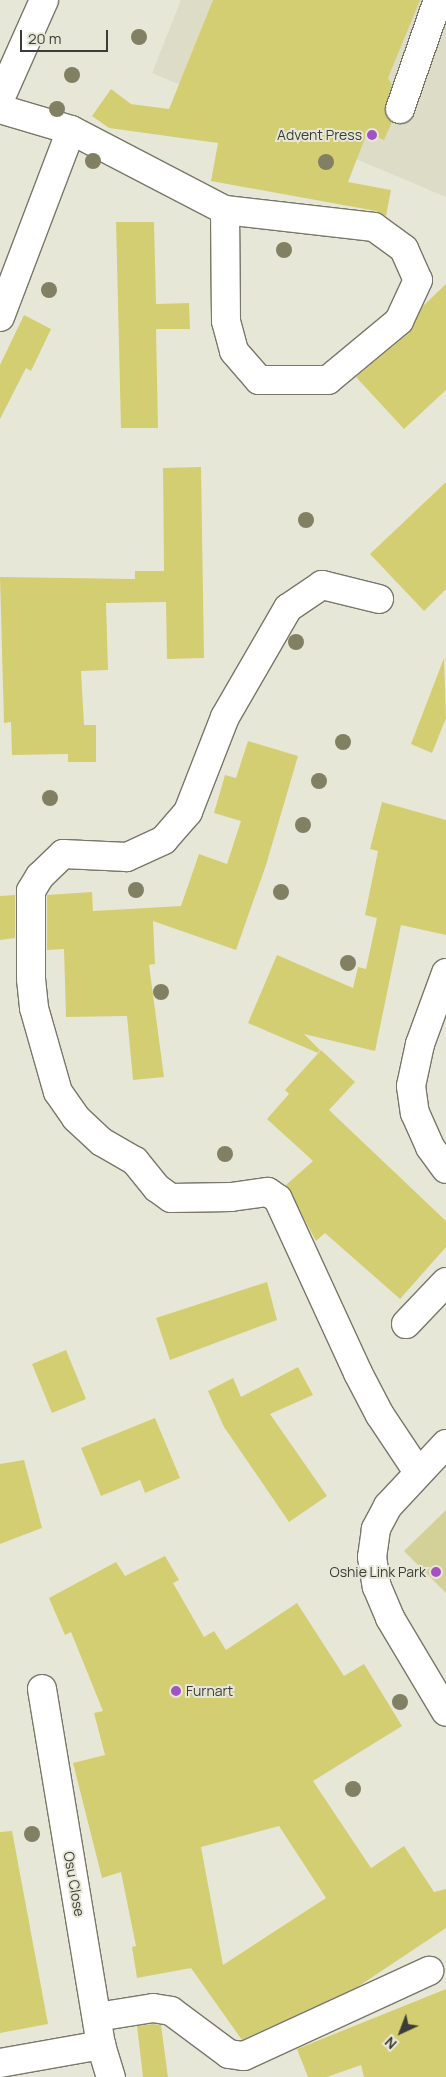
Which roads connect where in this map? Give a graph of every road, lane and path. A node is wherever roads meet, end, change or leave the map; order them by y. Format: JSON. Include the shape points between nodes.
{"nodes":[{"id":1,"x":44,"y":0,"type":"edge"},
{"id":2,"x":438,"y":0,"type":"edge"},
{"id":3,"x":0,"y":99,"type":"edge"},
{"id":4,"x":0,"y":109,"type":"edge"},
{"id":5,"x":400,"y":109,"type":"dead end"},
{"id":6,"x":71,"y":130,"type":"junction"},
{"id":7,"x":225,"y":210,"type":"junction"},
{"id":8,"x":0,"y":317,"type":"edge"},
{"id":9,"x":379,"y":598,"type":"dead end"},
{"id":10,"x":446,"y":973,"type":"edge"},
{"id":11,"x":446,"y":1169,"type":"edge"},
{"id":12,"x":446,"y":1282,"type":"edge"},
{"id":13,"x":406,"y":1324,"type":"dead end"},
{"id":14,"x":446,"y":1444,"type":"edge"},
{"id":15,"x":418,"y":1472,"type":"junction"},
{"id":16,"x":42,"y":1689,"type":"dead end"},
{"id":17,"x":446,"y":1712,"type":"edge"},
{"id":18,"x":429,"y":1971,"type":"dead end"},
{"id":19,"x":97,"y":2017,"type":"junction"},
{"id":20,"x":101,"y":2045,"type":"junction"},
{"id":21,"x":0,"y":2063,"type":"edge"},
{"id":22,"x":111,"y":2077,"type":"edge"}],
"edges":[{"from":1,"to":3,"type":"street"},
{"from":2,"to":5,"type":"street"},
{"from":4,"to":6,"type":"street"},
{"from":6,"to":7,"type":"street"},
{"from":6,"to":8,"type":"street"},
{"from":7,"to":7,"type":"street","via":[[374,227],[404,249],[418,280],[400,321],[328,380],[259,380],[234,351],[226,321]]},
{"from":9,"to":15,"type":"street","via":[[322,585],[288,608],[225,717],[188,812],[164,840],[127,857],[63,854],[40,876],[31,891],[31,979],[34,1008],[58,1092],[76,1118],[102,1142],[135,1160],[157,1188],[172,1198],[231,1197],[268,1192],[278,1199],[358,1373],[380,1415]]},
{"from":10,"to":11,"type":"street","via":[[420,1044],[411,1086],[415,1113],[430,1148]]},
{"from":12,"to":13,"type":"street"},
{"from":14,"to":15,"type":"street"},
{"from":15,"to":17,"type":"street","via":[[388,1506],[376,1529],[372,1557],[377,1587],[390,1618]]},
{"from":16,"to":19,"type":"street","name":"Osu Close"},
{"from":18,"to":19,"type":"street","via":[[244,2056],[229,2054],[171,2011],[153,2008]]},
{"from":19,"to":20,"type":"street","name":"Osu Close"},
{"from":20,"to":21,"type":"street"},
{"from":20,"to":22,"type":"street","name":"Osu Close"}]}
